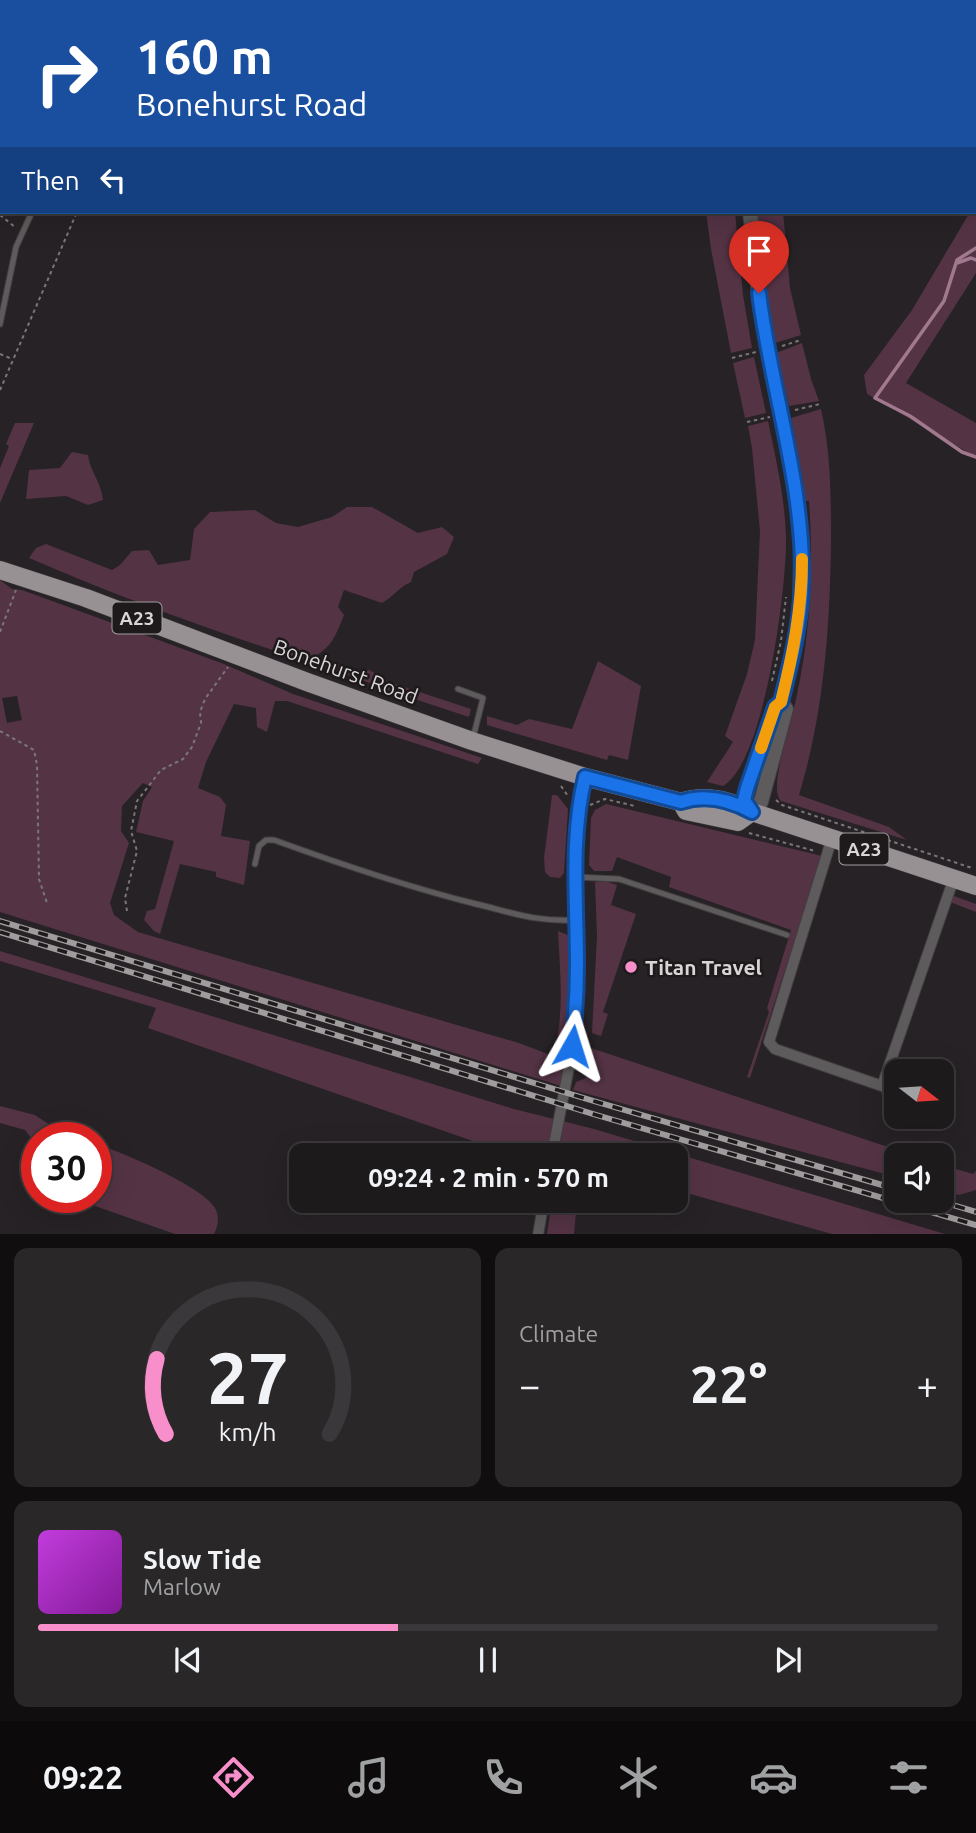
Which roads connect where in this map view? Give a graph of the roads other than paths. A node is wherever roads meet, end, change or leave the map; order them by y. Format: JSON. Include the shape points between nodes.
{"nodes":[{"id":1,"x":31,"y":214,"type":"edge"},
{"id":2,"x":750,"y":214,"type":"edge"},
{"id":3,"x":0,"y":324,"type":"edge"},
{"id":4,"x":0,"y":570,"type":"edge"},
{"id":5,"x":458,"y":689,"type":"dead end"},
{"id":6,"x":472,"y":741,"type":"junction"},
{"id":7,"x":585,"y":777,"type":"junction"},
{"id":8,"x":752,"y":812,"type":"junction"},
{"id":9,"x":830,"y":846,"type":"junction"},
{"id":10,"x":255,"y":864,"type":"dead end"},
{"id":11,"x":575,"y":877,"type":"junction"},
{"id":12,"x":954,"y":878,"type":"junction"},
{"id":13,"x":976,"y":886,"type":"edge"},
{"id":14,"x":576,"y":920,"type":"junction"},
{"id":15,"x":787,"y":935,"type":"dead end"},
{"id":16,"x":882,"y":1086,"type":"junction"},
{"id":17,"x":884,"y":1091,"type":"edge"},
{"id":18,"x":554,"y":1143,"type":"edge"},
{"id":19,"x":542,"y":1213,"type":"edge"},
{"id":20,"x":538,"y":1234,"type":"edge"}],
"edges":[{"from":1,"to":3,"type":"lane","via":[[16,247]]},
{"from":2,"to":8,"type":"street","via":[[761,313],[795,481],[802,547],[796,642],[781,702],[786,709],[761,802]]},
{"from":4,"to":6,"type":"main road","name":"Bonehurst Road","number":"A23"},
{"from":5,"to":6,"type":"lane","via":[[483,698]]},
{"from":6,"to":7,"type":"main road","name":"Bonehurst Road","number":"A23"},
{"from":7,"to":8,"type":"main road","name":"Bonehurst Road","number":"A23","via":[[681,802],[695,797],[734,802]]},
{"from":7,"to":11,"type":"street","via":[[576,830]]},
{"from":8,"to":9,"type":"main road","name":"Bonehurst Road","number":"A23"},
{"from":9,"to":12,"type":"main road","name":"Bonehurst Road","number":"A23"},
{"from":9,"to":16,"type":"street","via":[[769,1042],[775,1049]]},
{"from":10,"to":14,"type":"lane","via":[[259,846],[266,839],[274,840],[515,916]]},
{"from":11,"to":14,"type":"street"},
{"from":11,"to":15,"type":"lane","via":[[619,879]]},
{"from":12,"to":13,"type":"main road","name":"Bonehurst Road","number":"A23"},
{"from":12,"to":16,"type":"street"},
{"from":14,"to":18,"type":"street","via":[[574,1022]]},
{"from":16,"to":17,"type":"lane"},
{"from":19,"to":20,"type":"street"}]}
